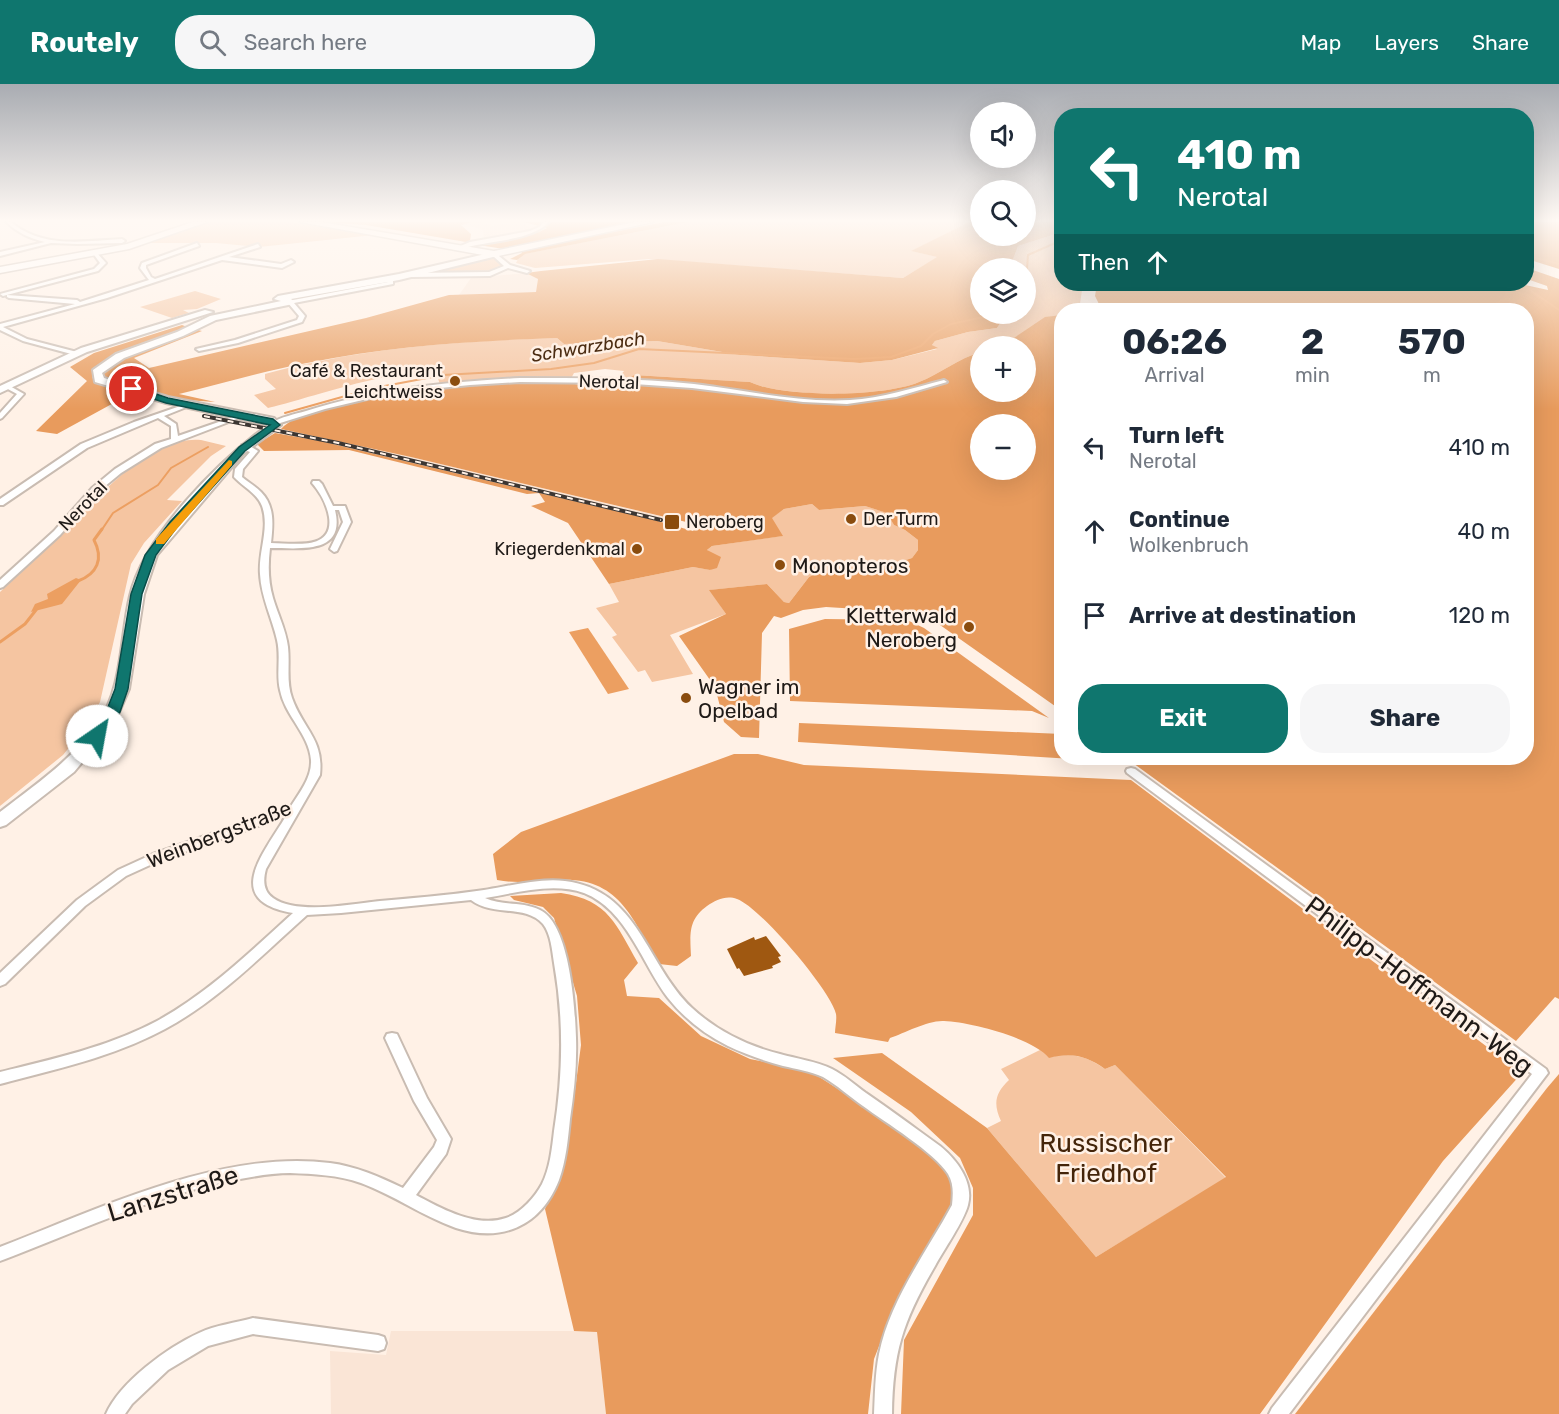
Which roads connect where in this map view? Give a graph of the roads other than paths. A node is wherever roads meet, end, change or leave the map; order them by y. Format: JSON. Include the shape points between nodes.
{"nodes":[{"id":1,"x":43,"y":284,"type":"edge"},
{"id":2,"x":145,"y":284,"type":"edge"},
{"id":3,"x":365,"y":284,"type":"edge"},
{"id":4,"x":1,"y":295,"type":"edge"},
{"id":5,"x":288,"y":300,"type":"junction"},
{"id":6,"x":83,"y":304,"type":"junction"},
{"id":7,"x":0,"y":327,"type":"edge"},
{"id":8,"x":199,"y":349,"type":"dead end"},
{"id":9,"x":75,"y":353,"type":"junction"},
{"id":10,"x":945,"y":382,"type":"dead end"},
{"id":11,"x":4,"y":388,"type":"edge"},
{"id":12,"x":191,"y":404,"type":"junction"},
{"id":13,"x":158,"y":415,"type":"junction"},
{"id":14,"x":244,"y":415,"type":"junction"},
{"id":15,"x":0,"y":417,"type":"edge"},
{"id":16,"x":275,"y":423,"type":"junction"},
{"id":17,"x":175,"y":441,"type":"junction"},
{"id":18,"x":245,"y":447,"type":"junction"},
{"id":19,"x":316,"y":483,"type":"dead end"},
{"id":20,"x":0,"y":503,"type":"edge"},
{"id":21,"x":330,"y":508,"type":"junction"},
{"id":22,"x":266,"y":545,"type":"junction"},
{"id":23,"x":334,"y":549,"type":"dead end"},
{"id":24,"x":0,"y":585,"type":"edge"},
{"id":25,"x":1131,"y":771,"type":"dead end"},
{"id":26,"x":296,"y":808,"type":"junction"},
{"id":27,"x":0,"y":821,"type":"edge"},
{"id":28,"x":474,"y":896,"type":"junction"},
{"id":29,"x":304,"y":910,"type":"junction"},
{"id":30,"x":0,"y":981,"type":"edge"},
{"id":31,"x":392,"y":1038,"type":"dead end"},
{"id":32,"x":0,"y":1078,"type":"edge"},
{"id":33,"x":406,"y":1196,"type":"junction"},
{"id":34,"x":0,"y":1254,"type":"edge"},
{"id":35,"x":378,"y":1343,"type":"dead end"},
{"id":36,"x":115,"y":1414,"type":"edge"},
{"id":37,"x":883,"y":1414,"type":"edge"},
{"id":38,"x":1278,"y":1414,"type":"edge"}],
"edges":[{"from":1,"to":4,"type":"street"},
{"from":2,"to":6,"type":"street"},
{"from":3,"to":5,"type":"street"},
{"from":4,"to":6,"type":"street"},
{"from":5,"to":8,"type":"street","via":[[302,316],[300,321],[236,342]]},
{"from":5,"to":9,"type":"street","via":[[203,313]]},
{"from":5,"to":12,"type":"street","via":[[213,318],[128,353],[97,372],[102,381]]},
{"from":6,"to":7,"type":"street"},
{"from":7,"to":9,"type":"street","via":[[30,341]]},
{"from":9,"to":11,"type":"street"},
{"from":10,"to":16,"type":"street","name":"Nerotal","via":[[875,399],[836,402],[670,384],[496,381],[351,399]]},
{"from":11,"to":15,"type":"street","via":[[21,394]]},
{"from":12,"to":13,"type":"street"},
{"from":12,"to":14,"type":"street"},
{"from":13,"to":17,"type":"street","via":[[174,425]]},
{"from":13,"to":20,"type":"street","via":[[84,446]]},
{"from":14,"to":16,"type":"street"},
{"from":14,"to":17,"type":"street","name":"Nerotal"},
{"from":16,"to":18,"type":"street","name":"Nerotal"},
{"from":17,"to":24,"type":"street","name":"Nerotal","via":[[151,450],[109,478]]},
{"from":18,"to":22,"type":"street","name":"Weinbergstraße","via":[[254,452],[239,469],[238,477],[257,490],[267,508]]},
{"from":18,"to":27,"type":"street","name":"Nerotal","via":[[174,525],[147,563],[137,594],[121,689],[106,724],[68,768]]},
{"from":19,"to":21,"type":"street"},
{"from":21,"to":22,"type":"street","via":[[333,529],[318,544]]},
{"from":21,"to":23,"type":"street","via":[[342,508],[347,522]]},
{"from":22,"to":26,"type":"street","name":"Weinbergstraße","via":[[264,583],[282,640],[284,688],[317,759],[315,775]]},
{"from":25,"to":38,"type":"street","name":"Philipp-Hoffmann-Weg","via":[[1541,1073]]},
{"from":26,"to":29,"type":"street","via":[[260,869],[257,886],[267,900]]},
{"from":26,"to":30,"type":"street","name":"Weinbergstraße","via":[[122,873],[81,903]]},
{"from":28,"to":29,"type":"street"},
{"from":28,"to":33,"type":"street","name":"Lanzstraße","via":[[489,905],[529,909],[548,922],[553,932],[571,1036],[559,1148],[551,1182],[540,1201],[524,1216],[507,1224],[486,1228],[464,1224]]},
{"from":28,"to":37,"type":"street","via":[[564,885],[603,896],[619,912],[671,993],[706,1026],[754,1051],[829,1074],[951,1163],[962,1192],[960,1206],[898,1315],[885,1368]]},
{"from":29,"to":32,"type":"street","via":[[217,987],[161,1025],[92,1054]]},
{"from":31,"to":33,"type":"street","via":[[444,1139],[441,1150]]},
{"from":33,"to":34,"type":"street","name":"Lanzstraße","via":[[372,1180],[327,1169],[253,1170],[174,1189]]},
{"from":35,"to":36,"type":"street","via":[[253,1326],[204,1339],[152,1374]]}]}
